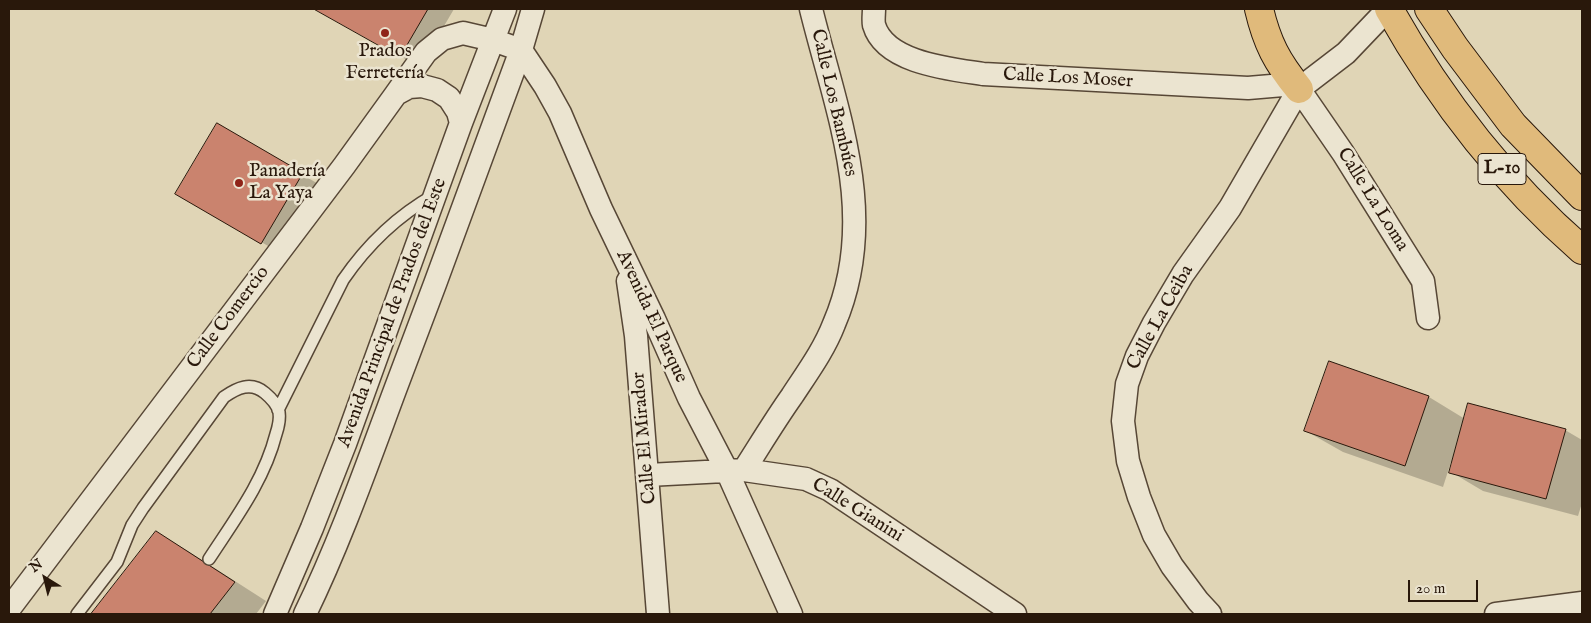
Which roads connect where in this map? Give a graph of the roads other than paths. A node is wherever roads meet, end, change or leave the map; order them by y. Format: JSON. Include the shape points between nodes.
{"nodes":[{"id":1,"x":505,"y":9,"type":"edge"},
{"id":2,"x":533,"y":9,"type":"edge"},
{"id":3,"x":811,"y":9,"type":"edge"},
{"id":4,"x":874,"y":9,"type":"edge"},
{"id":5,"x":1260,"y":9,"type":"edge"},
{"id":6,"x":1388,"y":9,"type":"edge"},
{"id":7,"x":1429,"y":9,"type":"edge"},
{"id":8,"x":493,"y":40,"type":"junction"},
{"id":9,"x":521,"y":50,"type":"junction"},
{"id":10,"x":1297,"y":86,"type":"junction"},
{"id":11,"x":396,"y":94,"type":"junction"},
{"id":12,"x":461,"y":123,"type":"junction"},
{"id":13,"x":436,"y":194,"type":"junction"},
{"id":14,"x":1582,"y":196,"type":"edge"},
{"id":15,"x":1582,"y":250,"type":"edge"},
{"id":16,"x":626,"y":263,"type":"junction"},
{"id":17,"x":1428,"y":318,"type":"dead end"},
{"id":18,"x":278,"y":410,"type":"junction"},
{"id":19,"x":736,"y":470,"type":"junction"},
{"id":20,"x":648,"y":475,"type":"junction"},
{"id":21,"x":209,"y":559,"type":"dead end"},
{"id":22,"x":1582,"y":603,"type":"edge"},
{"id":23,"x":9,"y":609,"type":"edge"},
{"id":24,"x":77,"y":614,"type":"edge"},
{"id":25,"x":275,"y":614,"type":"edge"},
{"id":26,"x":305,"y":614,"type":"edge"},
{"id":27,"x":658,"y":614,"type":"edge"},
{"id":28,"x":791,"y":614,"type":"edge"},
{"id":29,"x":1015,"y":614,"type":"edge"},
{"id":30,"x":1210,"y":614,"type":"edge"},
{"id":31,"x":1496,"y":614,"type":"edge"}],
"edges":[{"from":1,"to":8,"type":"street","name":"Avenida Principal de Prados del Este"},
{"from":2,"to":9,"type":"street","name":"Avenida Principal de Prados del Este"},
{"from":3,"to":19,"type":"street","name":"Calle Los Bambúes","via":[[847,145],[855,233],[852,264],[844,299],[818,355]]},
{"from":4,"to":10,"type":"street","name":"Calle Los Moser","via":[[874,25],[885,44],[908,58],[940,67],[983,74],[1248,88]]},
{"from":5,"to":10,"type":"highway","via":[[1274,55]]},
{"from":6,"to":10,"type":"street","via":[[1346,53]]},
{"from":6,"to":15,"type":"highway","number":"L-10","via":[[1432,80],[1493,158],[1524,196]]},
{"from":7,"to":14,"type":"highway","number":"L-10","via":[[1513,125]]},
{"from":8,"to":9,"type":"street"},
{"from":8,"to":11,"type":"street","name":"Calle Comercio","via":[[463,33],[442,39],[426,52]]},
{"from":8,"to":12,"type":"street","name":"Avenida Principal de Prados del Este"},
{"from":9,"to":16,"type":"street","name":"Avenida El Parque","via":[[560,113]]},
{"from":9,"to":26,"type":"street","name":"Avenida Principal de Prados del Este","via":[[346,520]]},
{"from":10,"to":17,"type":"street","name":"Calle La Loma","via":[[1423,281]]},
{"from":10,"to":30,"type":"street","name":"Calle La Ceiba","via":[[1230,208],[1183,274],[1154,323],[1127,384],[1123,421],[1128,462],[1139,497],[1154,535],[1172,566]]},
{"from":11,"to":12,"type":"street","via":[[416,86],[437,90],[449,98]]},
{"from":11,"to":23,"type":"street","name":"Calle Comercio"},
{"from":12,"to":13,"type":"street","name":"Avenida Principal de Prados del Este"},
{"from":13,"to":18,"type":"lane","via":[[396,221],[353,266]]},
{"from":13,"to":25,"type":"street","name":"Avenida Principal de Prados del Este","via":[[345,444]]},
{"from":16,"to":19,"type":"street","name":"Avenida El Parque","via":[[689,398]]},
{"from":16,"to":20,"type":"street","name":"Calle El Mirador"},
{"from":18,"to":21,"type":"lane","via":[[278,428],[265,469]]},
{"from":18,"to":24,"type":"lane","via":[[259,388],[236,389],[224,397],[143,508],[132,525],[117,562]]},
{"from":19,"to":20,"type":"street","name":"Calle Gianini"},
{"from":19,"to":28,"type":"street","name":"Avenida El Parque"},
{"from":19,"to":29,"type":"street","name":"Calle Gianini","via":[[806,479],[830,490]]},
{"from":20,"to":27,"type":"street","name":"Calle El Mirador"},
{"from":22,"to":31,"type":"street"}]}
